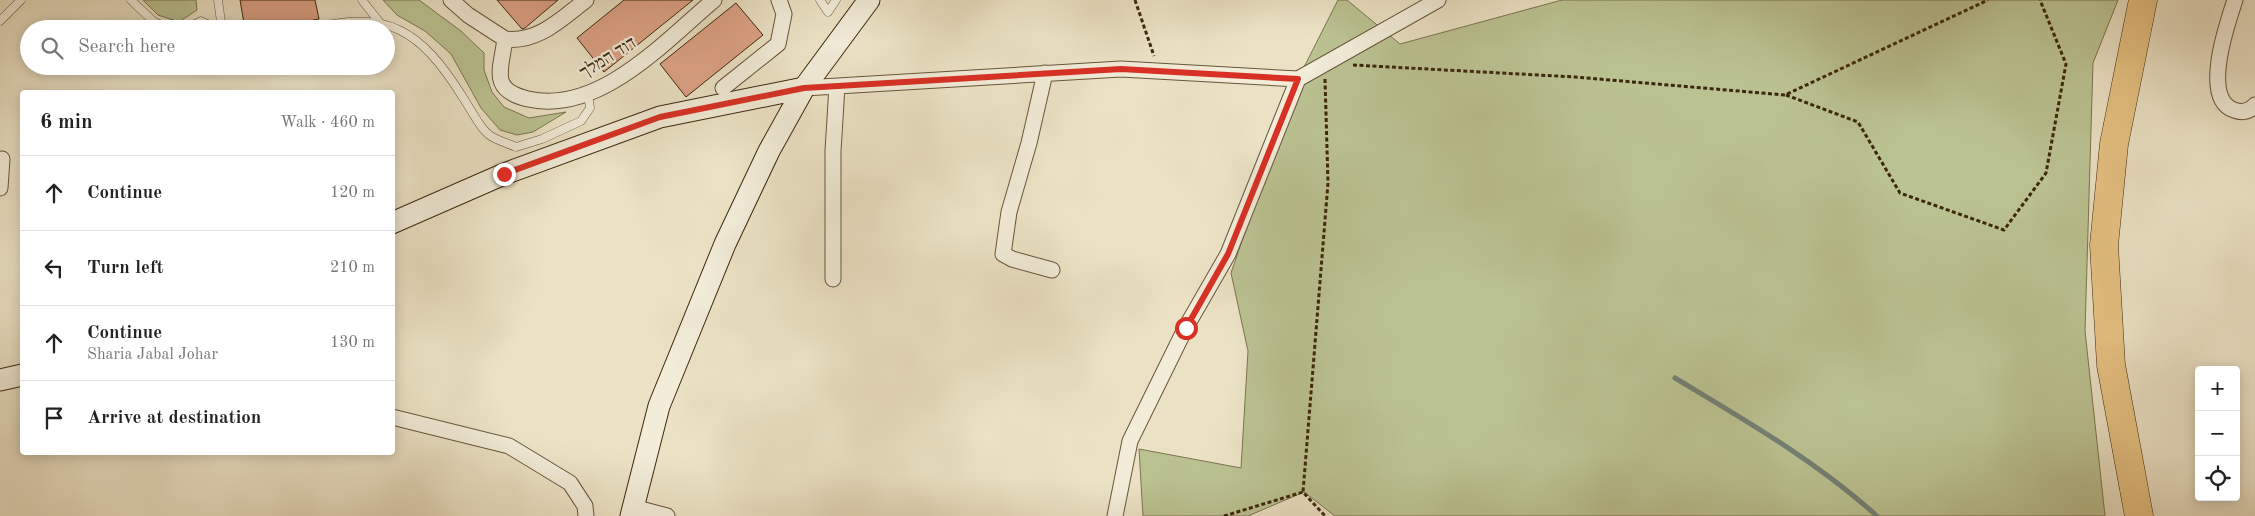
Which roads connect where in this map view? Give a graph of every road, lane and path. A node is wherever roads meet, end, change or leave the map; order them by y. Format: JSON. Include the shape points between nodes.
{"nodes":[{"id":1,"x":21,"y":0,"type":"edge"},
{"id":2,"x":131,"y":0,"type":"edge"},
{"id":3,"x":218,"y":0,"type":"edge"},
{"id":4,"x":362,"y":0,"type":"edge"},
{"id":5,"x":451,"y":0,"type":"edge"},
{"id":6,"x":586,"y":0,"type":"edge"},
{"id":7,"x":714,"y":0,"type":"edge"},
{"id":8,"x":779,"y":0,"type":"edge"},
{"id":9,"x":820,"y":0,"type":"edge"},
{"id":10,"x":836,"y":0,"type":"edge"},
{"id":11,"x":868,"y":0,"type":"edge"},
{"id":12,"x":1135,"y":0,"type":"edge"},
{"id":13,"x":1438,"y":0,"type":"edge"},
{"id":14,"x":1988,"y":0,"type":"edge"},
{"id":15,"x":2040,"y":0,"type":"edge"},
{"id":16,"x":2143,"y":0,"type":"edge"},
{"id":17,"x":2235,"y":0,"type":"edge"},
{"id":18,"x":152,"y":20,"type":"edge"},
{"id":19,"x":219,"y":20,"type":"edge"},
{"id":20,"x":378,"y":20,"type":"edge"},
{"id":21,"x":0,"y":21,"type":"edge"},
{"id":22,"x":395,"y":27,"type":"edge"},
{"id":23,"x":505,"y":39,"type":"junction"},
{"id":24,"x":1324,"y":64,"type":"junction"},
{"id":25,"x":1159,"y":71,"type":"junction"},
{"id":26,"x":1045,"y":73,"type":"junction"},
{"id":27,"x":1298,"y":79,"type":"junction"},
{"id":28,"x":836,"y":86,"type":"junction"},
{"id":29,"x":723,"y":88,"type":"dead end"},
{"id":30,"x":804,"y":88,"type":"junction"},
{"id":31,"x":588,"y":94,"type":"junction"},
{"id":32,"x":1785,"y":95,"type":"junction"},
{"id":33,"x":2255,"y":105,"type":"edge"},
{"id":34,"x":2,"y":159,"type":"dead end"},
{"id":35,"x":0,"y":188,"type":"edge"},
{"id":36,"x":395,"y":222,"type":"edge"},
{"id":37,"x":1052,"y":270,"type":"dead end"},
{"id":38,"x":834,"y":279,"type":"dead end"},
{"id":39,"x":20,"y":376,"type":"edge"},
{"id":40,"x":0,"y":380,"type":"edge"},
{"id":41,"x":395,"y":418,"type":"edge"},
{"id":42,"x":1303,"y":492,"type":"junction"},
{"id":43,"x":632,"y":512,"type":"edge"},
{"id":44,"x":586,"y":516,"type":"edge"},
{"id":45,"x":667,"y":516,"type":"edge"},
{"id":46,"x":1115,"y":516,"type":"edge"},
{"id":47,"x":1224,"y":516,"type":"edge"},
{"id":48,"x":1326,"y":516,"type":"edge"},
{"id":49,"x":2139,"y":516,"type":"edge"}],
"edges":[{"from":1,"to":21,"type":"lane"},
{"from":2,"to":18,"type":"lane"},
{"from":3,"to":19,"type":"lane"},
{"from":4,"to":20,"type":"lane"},
{"from":5,"to":23,"type":"street"},
{"from":6,"to":23,"type":"street","via":[[543,32],[516,41]]},
{"from":7,"to":31,"type":"street","name":"דוד המלך","via":[[640,62]]},
{"from":8,"to":29,"type":"street","via":[[784,14],[778,44]]},
{"from":9,"to":10,"type":"lane","via":[[828,12]]},
{"from":11,"to":30,"type":"street"},
{"from":12,"to":25,"type":"path"},
{"from":13,"to":24,"type":"street"},
{"from":14,"to":32,"type":"path"},
{"from":15,"to":32,"type":"path","via":[[2066,64],[2046,173],[2004,230],[1900,193],[1858,122]]},
{"from":16,"to":49,"type":"highway","via":[[2114,144],[2104,245],[2111,365]]},
{"from":17,"to":33,"type":"street","via":[[2219,59],[2217,83],[2220,98],[2227,107],[2246,112]]},
{"from":22,"to":31,"type":"lane","via":[[412,35],[445,69],[487,134],[516,146],[542,139],[581,121],[590,108]]},
{"from":23,"to":31,"type":"street","name":"דוד המלך","via":[[499,76],[510,94],[542,102]]},
{"from":24,"to":27,"type":"street"},
{"from":24,"to":32,"type":"path","via":[[1575,77]]},
{"from":24,"to":42,"type":"path","via":[[1328,183]]},
{"from":25,"to":26,"type":"street","via":[[1121,69]]},
{"from":25,"to":27,"type":"street"},
{"from":26,"to":28,"type":"street"},
{"from":26,"to":37,"type":"street","via":[[1009,212],[1003,254]]},
{"from":27,"to":46,"type":"street","via":[[1228,254],[1186,328],[1130,441]]},
{"from":28,"to":30,"type":"street"},
{"from":28,"to":38,"type":"street"},
{"from":30,"to":36,"type":"street","via":[[660,117],[504,174]]},
{"from":30,"to":43,"type":"street","via":[[769,151],[717,262],[659,406]]},
{"from":34,"to":35,"type":"street"},
{"from":39,"to":40,"type":"street"},
{"from":41,"to":44,"type":"street","via":[[509,446],[570,483],[585,506]]},
{"from":42,"to":47,"type":"path"},
{"from":42,"to":48,"type":"path"},
{"from":43,"to":45,"type":"street"}]}
